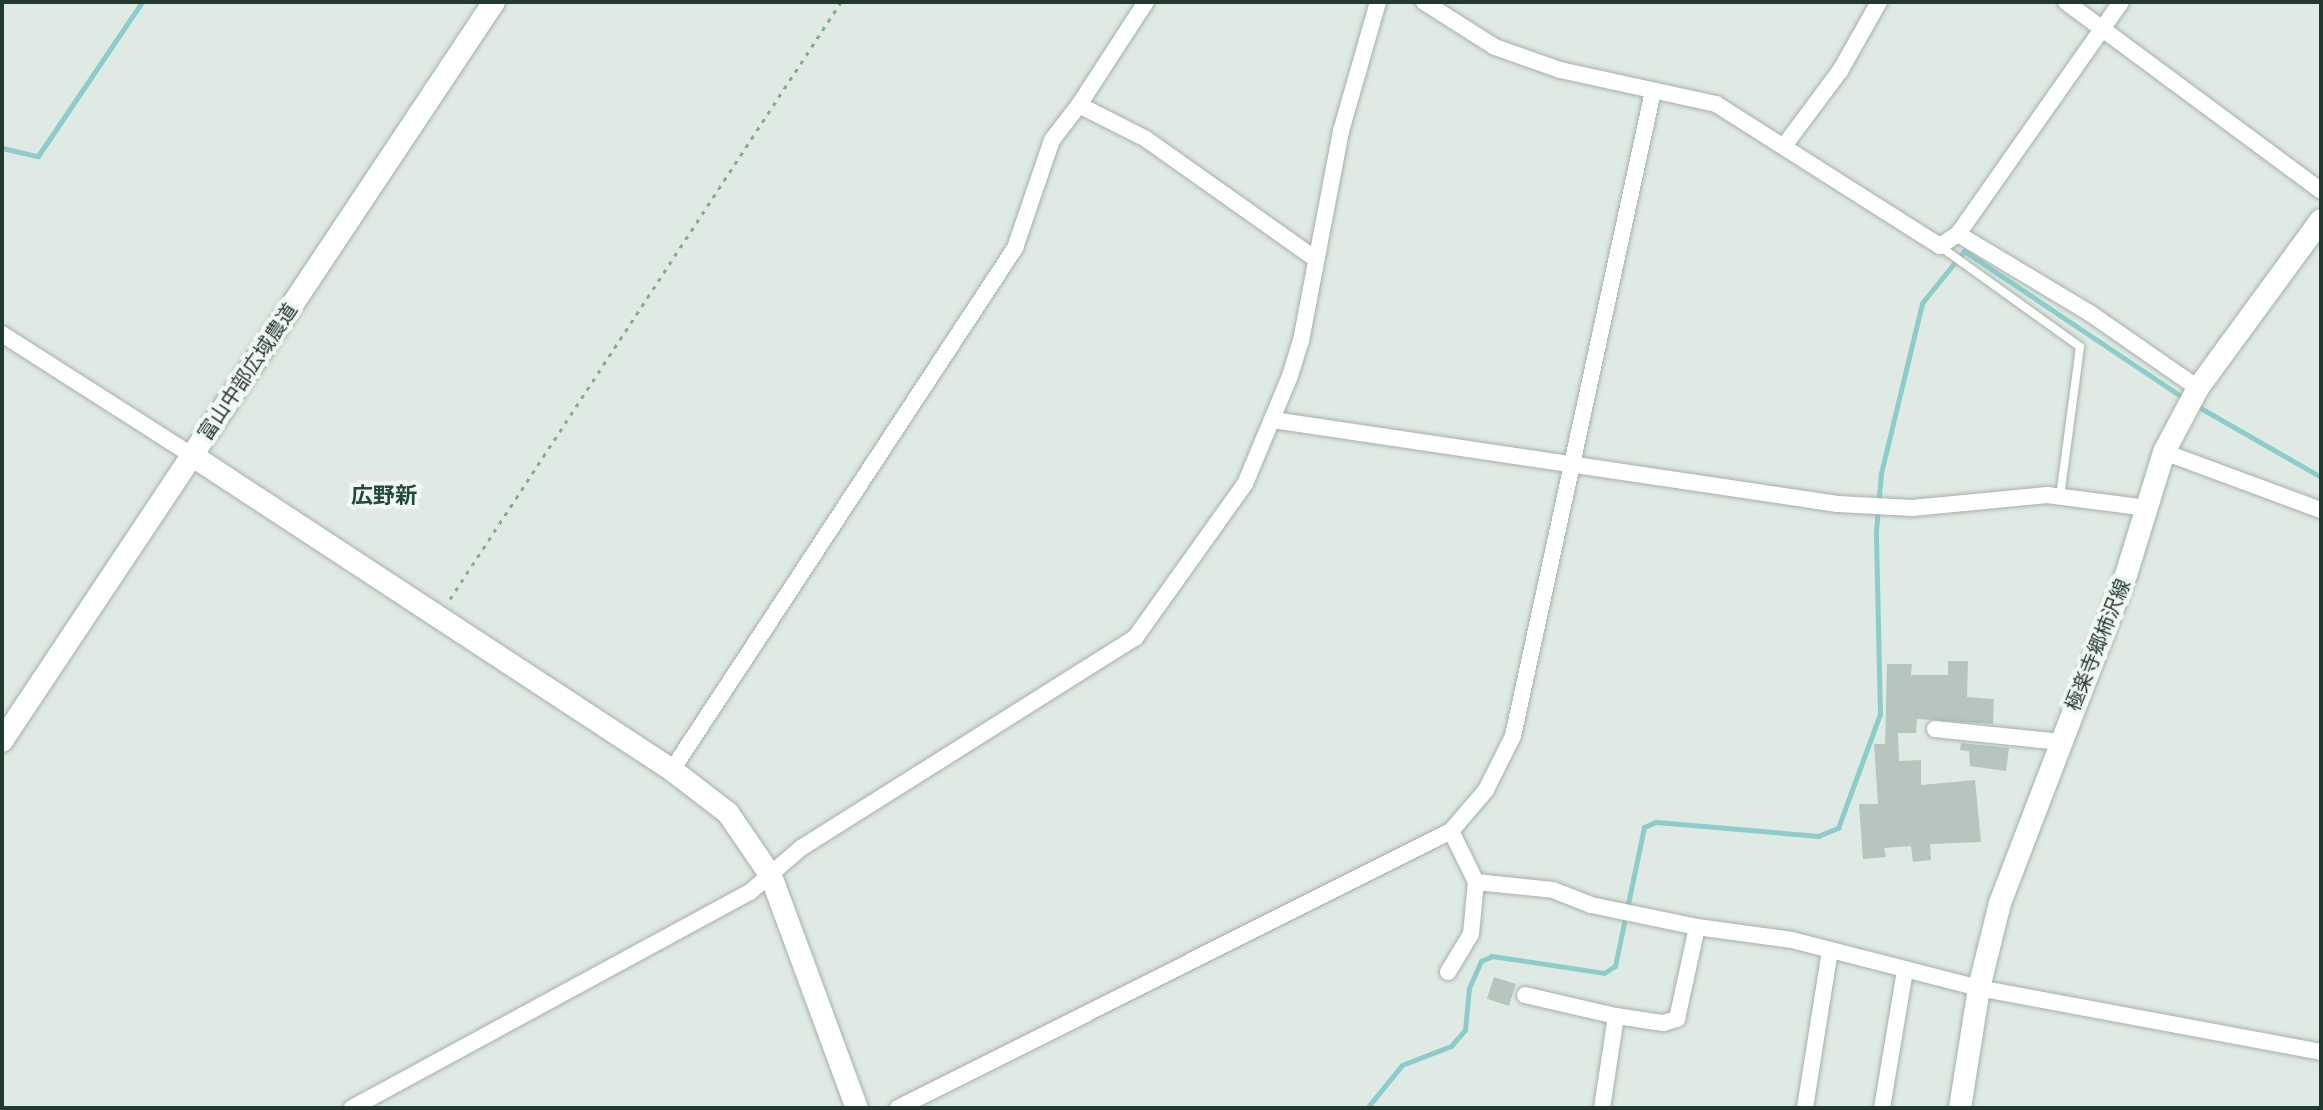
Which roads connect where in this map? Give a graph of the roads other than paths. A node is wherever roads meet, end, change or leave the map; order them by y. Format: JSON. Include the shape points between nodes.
{"nodes":[{"id":1,"x":494,"y":2,"type":"edge"},
{"id":2,"x":1146,"y":2,"type":"edge"},
{"id":3,"x":1378,"y":2,"type":"edge"},
{"id":4,"x":1424,"y":2,"type":"edge"},
{"id":5,"x":1879,"y":2,"type":"edge"},
{"id":6,"x":2066,"y":2,"type":"edge"},
{"id":7,"x":2121,"y":2,"type":"edge"},
{"id":8,"x":2101,"y":28,"type":"junction"},
{"id":9,"x":1653,"y":91,"type":"junction"},
{"id":10,"x":1079,"y":105,"type":"junction"},
{"id":11,"x":1784,"y":146,"type":"junction"},
{"id":12,"x":2321,"y":191,"type":"edge"},
{"id":13,"x":2321,"y":220,"type":"edge"},
{"id":14,"x":1958,"y":234,"type":"junction"},
{"id":15,"x":1940,"y":246,"type":"junction"},
{"id":16,"x":1314,"y":258,"type":"junction"},
{"id":17,"x":2,"y":334,"type":"edge"},
{"id":18,"x":2198,"y":388,"type":"junction"},
{"id":19,"x":1273,"y":420,"type":"junction"},
{"id":20,"x":2164,"y":452,"type":"junction"},
{"id":21,"x":193,"y":456,"type":"junction"},
{"id":22,"x":1571,"y":467,"type":"junction"},
{"id":23,"x":2060,"y":497,"type":"junction"},
{"id":24,"x":2147,"y":508,"type":"junction"},
{"id":25,"x":2321,"y":510,"type":"edge"},
{"id":26,"x":1935,"y":729,"type":"dead end"},
{"id":27,"x":2,"y":741,"type":"edge"},
{"id":28,"x":2060,"y":742,"type":"junction"},
{"id":29,"x":672,"y":770,"type":"junction"},
{"id":30,"x":1451,"y":831,"type":"junction"},
{"id":31,"x":771,"y":876,"type":"junction"},
{"id":32,"x":1476,"y":882,"type":"junction"},
{"id":33,"x":1697,"y":927,"type":"junction"},
{"id":34,"x":1830,"y":950,"type":"junction"},
{"id":35,"x":1905,"y":970,"type":"junction"},
{"id":36,"x":1448,"y":972,"type":"dead end"},
{"id":37,"x":1979,"y":988,"type":"junction"},
{"id":38,"x":1525,"y":995,"type":"dead end"},
{"id":39,"x":1616,"y":1016,"type":"junction"},
{"id":40,"x":2321,"y":1052,"type":"edge"},
{"id":41,"x":352,"y":1108,"type":"edge"},
{"id":42,"x":857,"y":1108,"type":"edge"},
{"id":43,"x":898,"y":1108,"type":"edge"},
{"id":44,"x":1602,"y":1108,"type":"edge"},
{"id":45,"x":1805,"y":1108,"type":"edge"},
{"id":46,"x":1882,"y":1108,"type":"edge"},
{"id":47,"x":1960,"y":1108,"type":"edge"}],
"edges":[{"from":1,"to":21,"type":"street","name":"富山中部広域農道"},
{"from":2,"to":10,"type":"street"},
{"from":3,"to":16,"type":"street","via":[[1341,131]]},
{"from":4,"to":9,"type":"street","via":[[1495,47],[1560,70]]},
{"from":5,"to":11,"type":"street","via":[[1840,71]]},
{"from":6,"to":8,"type":"street"},
{"from":7,"to":8,"type":"street"},
{"from":8,"to":12,"type":"street"},
{"from":8,"to":14,"type":"street"},
{"from":9,"to":11,"type":"street","via":[[1716,104]]},
{"from":9,"to":22,"type":"street"},
{"from":10,"to":16,"type":"street","via":[[1146,139]]},
{"from":10,"to":29,"type":"street","via":[[1052,140],[1015,248]]},
{"from":11,"to":15,"type":"street"},
{"from":13,"to":18,"type":"street","name":"極楽寺郷柿沢線"},
{"from":14,"to":15,"type":"street"},
{"from":14,"to":18,"type":"street","via":[[2091,314]]},
{"from":15,"to":23,"type":"lane","via":[[2080,347]]},
{"from":16,"to":19,"type":"street","via":[[1301,341]]},
{"from":17,"to":21,"type":"street"},
{"from":18,"to":20,"type":"street","name":"極楽寺郷柿沢線"},
{"from":19,"to":22,"type":"street"},
{"from":19,"to":31,"type":"street","via":[[1245,484],[1135,638],[801,848]]},
{"from":20,"to":24,"type":"street","name":"極楽寺郷柿沢線"},
{"from":20,"to":25,"type":"street"},
{"from":21,"to":27,"type":"street","name":"富山中部広域農道"},
{"from":21,"to":29,"type":"street"},
{"from":22,"to":23,"type":"street","via":[[1838,504],[1912,508],[2003,496]]},
{"from":22,"to":30,"type":"street","via":[[1513,736],[1486,790]]},
{"from":23,"to":24,"type":"street"},
{"from":24,"to":28,"type":"street","name":"極楽寺郷柿沢線"},
{"from":26,"to":28,"type":"street"},
{"from":28,"to":37,"type":"street","name":"極楽寺郷柿沢線","via":[[2000,903]]},
{"from":29,"to":31,"type":"street","via":[[728,813]]},
{"from":30,"to":32,"type":"street"},
{"from":30,"to":43,"type":"street"},
{"from":31,"to":41,"type":"street"},
{"from":31,"to":42,"type":"street"},
{"from":32,"to":33,"type":"street","via":[[1553,890],[1591,905]]},
{"from":32,"to":36,"type":"street","via":[[1471,934]]},
{"from":33,"to":34,"type":"street"},
{"from":33,"to":39,"type":"street","via":[[1677,1019],[1663,1023]]},
{"from":34,"to":35,"type":"street"},
{"from":34,"to":45,"type":"street"},
{"from":35,"to":37,"type":"street"},
{"from":35,"to":46,"type":"street"},
{"from":37,"to":40,"type":"street"},
{"from":37,"to":47,"type":"street","name":"極楽寺郷柿沢線"},
{"from":38,"to":39,"type":"street"},
{"from":39,"to":44,"type":"street"}]}
